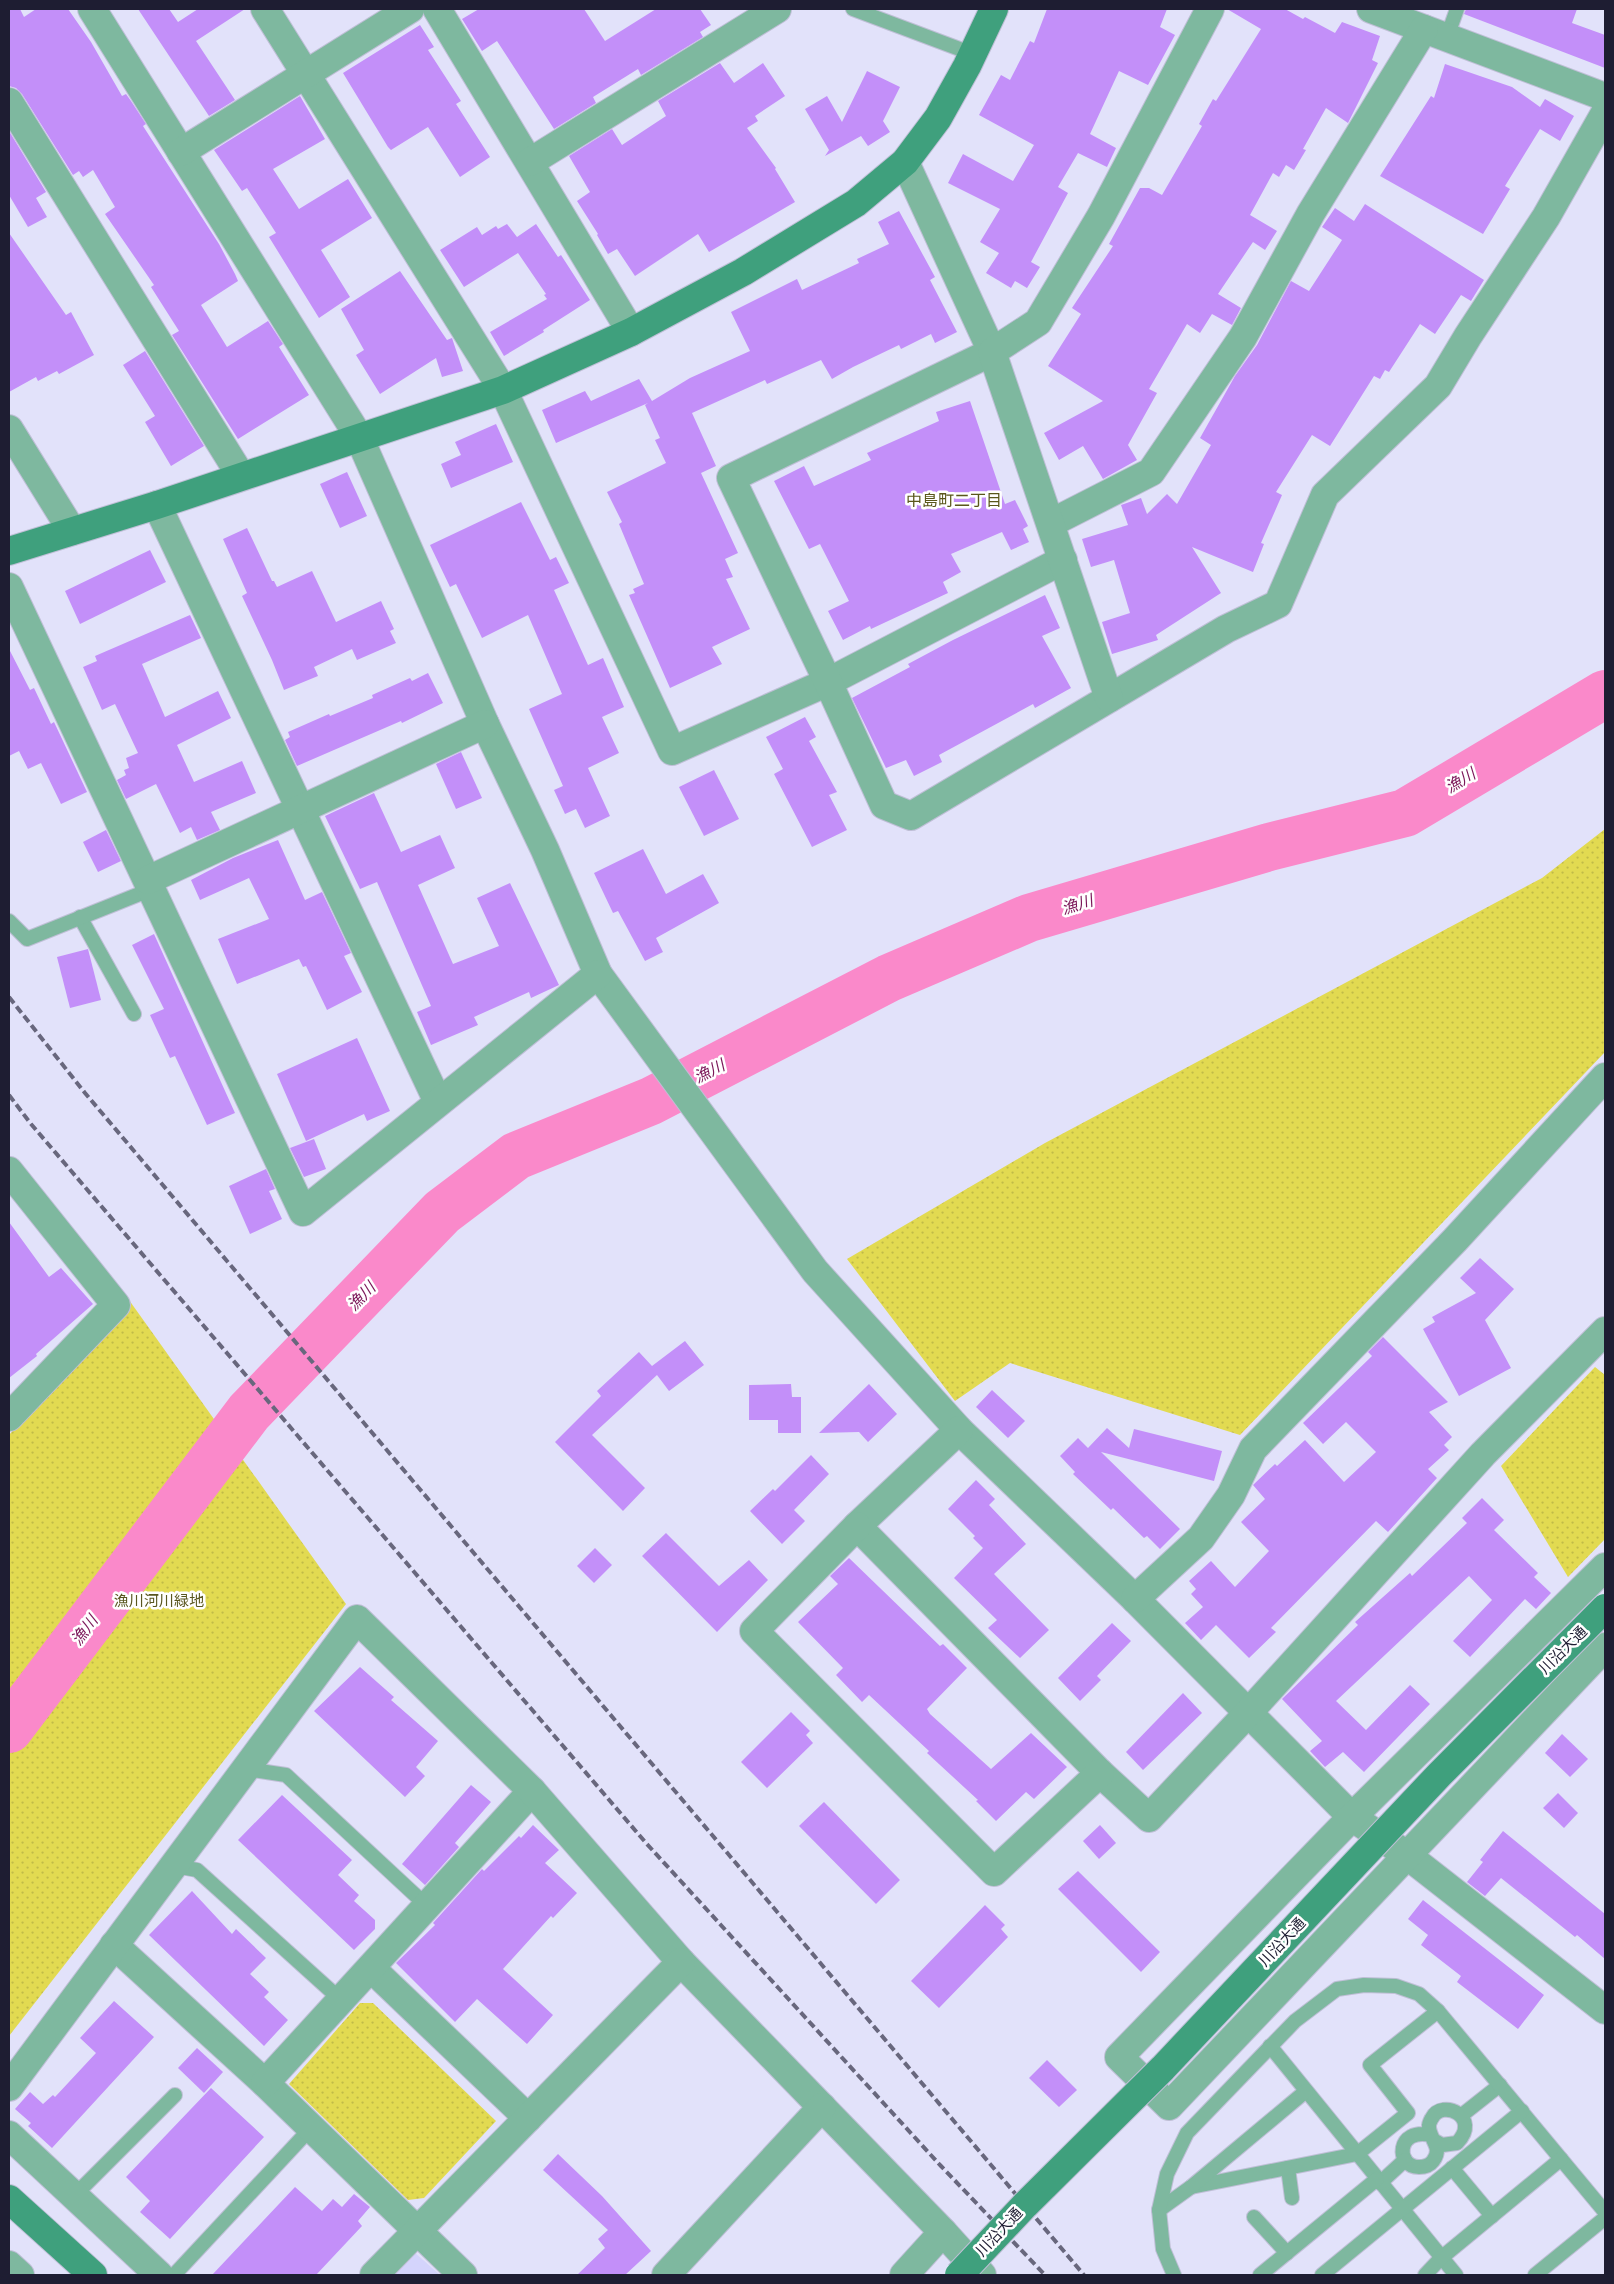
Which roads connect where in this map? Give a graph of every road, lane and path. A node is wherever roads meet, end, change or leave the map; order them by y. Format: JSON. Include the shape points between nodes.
{"nodes":[{"id":1,"x":92,"y":9,"type":"edge"},
{"id":2,"x":265,"y":9,"type":"edge"},
{"id":3,"x":410,"y":9,"type":"edge"},
{"id":4,"x":437,"y":9,"type":"edge"},
{"id":5,"x":776,"y":9,"type":"edge"},
{"id":6,"x":853,"y":9,"type":"edge"},
{"id":7,"x":994,"y":9,"type":"edge"},
{"id":8,"x":1210,"y":9,"type":"edge"},
{"id":9,"x":1371,"y":9,"type":"edge"},
{"id":10,"x":1457,"y":9,"type":"edge"},
{"id":11,"x":1435,"y":33,"type":"junction"},
{"id":12,"x":973,"y":54,"type":"junction"},
{"id":13,"x":306,"y":72,"type":"junction"},
{"id":14,"x":1605,"y":97,"type":"edge"},
{"id":15,"x":9,"y":102,"type":"edge"},
{"id":16,"x":1605,"y":113,"type":"edge"},
{"id":17,"x":181,"y":152,"type":"junction"},
{"id":18,"x":530,"y":162,"type":"junction"},
{"id":19,"x":904,"y":162,"type":"junction"},
{"id":20,"x":632,"y":332,"type":"junction"},
{"id":21,"x":992,"y":352,"type":"junction"},
{"id":22,"x":503,"y":390,"type":"junction"},
{"id":23,"x":9,"y":429,"type":"edge"},
{"id":24,"x":359,"y":437,"type":"junction"},
{"id":25,"x":241,"y":476,"type":"junction"},
{"id":26,"x":158,"y":505,"type":"junction"},
{"id":27,"x":1051,"y":524,"type":"junction"},
{"id":28,"x":72,"y":531,"type":"junction"},
{"id":29,"x":9,"y":551,"type":"edge"},
{"id":30,"x":1064,"y":560,"type":"junction"},
{"id":31,"x":9,"y":587,"type":"edge"},
{"id":32,"x":828,"y":682,"type":"junction"},
{"id":33,"x":1109,"y":698,"type":"junction"},
{"id":34,"x":485,"y":724,"type":"junction"},
{"id":35,"x":302,"y":808,"type":"junction"},
{"id":36,"x":150,"y":885,"type":"junction"},
{"id":37,"x":80,"y":917,"type":"junction"},
{"id":38,"x":9,"y":922,"type":"edge"},
{"id":39,"x":598,"y":974,"type":"junction"},
{"id":40,"x":134,"y":1014,"type":"dead end"},
{"id":41,"x":1605,"y":1077,"type":"edge"},
{"id":42,"x":438,"y":1102,"type":"junction"},
{"id":43,"x":9,"y":1171,"type":"edge"},
{"id":44,"x":1605,"y":1330,"type":"edge"},
{"id":45,"x":9,"y":1417,"type":"edge"},
{"id":46,"x":960,"y":1430,"type":"junction"},
{"id":47,"x":857,"y":1526,"type":"junction"},
{"id":48,"x":1605,"y":1567,"type":"edge"},
{"id":49,"x":1134,"y":1599,"type":"junction"},
{"id":50,"x":1605,"y":1608,"type":"edge"},
{"id":51,"x":1605,"y":1648,"type":"edge"},
{"id":52,"x":1248,"y":1713,"type":"junction"},
{"id":53,"x":246,"y":1769,"type":"junction"},
{"id":54,"x":1100,"y":1773,"type":"junction"},
{"id":55,"x":532,"y":1790,"type":"junction"},
{"id":56,"x":1352,"y":1817,"type":"junction"},
{"id":57,"x":1408,"y":1856,"type":"junction"},
{"id":58,"x":175,"y":1866,"type":"junction"},
{"id":59,"x":427,"y":1906,"type":"junction"},
{"id":60,"x":114,"y":1945,"type":"junction"},
{"id":61,"x":681,"y":1962,"type":"junction"},
{"id":62,"x":371,"y":1968,"type":"junction"},
{"id":63,"x":341,"y":2000,"type":"junction"},
{"id":64,"x":1605,"y":2010,"type":"edge"},
{"id":65,"x":1438,"y":2011,"type":"junction"},
{"id":66,"x":1270,"y":2046,"type":"junction"},
{"id":67,"x":266,"y":2083,"type":"junction"},
{"id":68,"x":1500,"y":2085,"type":"junction"},
{"id":69,"x":9,"y":2087,"type":"edge"},
{"id":70,"x":1306,"y":2091,"type":"junction"},
{"id":71,"x":175,"y":2095,"type":"dead end"},
{"id":72,"x":822,"y":2107,"type":"junction"},
{"id":73,"x":1522,"y":2111,"type":"junction"},
{"id":74,"x":1462,"y":2116,"type":"junction"},
{"id":75,"x":528,"y":2118,"type":"junction"},
{"id":76,"x":311,"y":2128,"type":"junction"},
{"id":77,"x":9,"y":2135,"type":"edge"},
{"id":78,"x":1433,"y":2138,"type":"junction"},
{"id":79,"x":1357,"y":2154,"type":"junction"},
{"id":80,"x":1561,"y":2159,"type":"junction"},
{"id":81,"x":1405,"y":2160,"type":"junction"},
{"id":82,"x":1288,"y":2168,"type":"junction"},
{"id":83,"x":1452,"y":2168,"type":"junction"},
{"id":84,"x":1379,"y":2181,"type":"junction"},
{"id":85,"x":1190,"y":2187,"type":"junction"},
{"id":86,"x":74,"y":2196,"type":"junction"},
{"id":87,"x":1292,"y":2198,"type":"dead end"},
{"id":88,"x":9,"y":2199,"type":"edge"},
{"id":89,"x":1402,"y":2209,"type":"junction"},
{"id":90,"x":1159,"y":2210,"type":"junction"},
{"id":91,"x":1605,"y":2212,"type":"edge"},
{"id":92,"x":1492,"y":2216,"type":"junction"},
{"id":93,"x":1254,"y":2217,"type":"dead end"},
{"id":94,"x":1605,"y":2218,"type":"edge"},
{"id":95,"x":416,"y":2231,"type":"junction"},
{"id":96,"x":942,"y":2232,"type":"junction"},
{"id":97,"x":1287,"y":2253,"type":"junction"},
{"id":98,"x":1442,"y":2258,"type":"junction"},
{"id":99,"x":1538,"y":2274,"type":"edge"},
{"id":100,"x":93,"y":2275,"type":"edge"},
{"id":101,"x":159,"y":2275,"type":"edge"},
{"id":102,"x":174,"y":2275,"type":"edge"},
{"id":103,"x":374,"y":2275,"type":"edge"},
{"id":104,"x":463,"y":2275,"type":"edge"},
{"id":105,"x":666,"y":2275,"type":"edge"},
{"id":106,"x":904,"y":2275,"type":"edge"},
{"id":107,"x":958,"y":2275,"type":"edge"},
{"id":108,"x":982,"y":2275,"type":"edge"},
{"id":109,"x":1174,"y":2275,"type":"edge"},
{"id":110,"x":1260,"y":2275,"type":"edge"},
{"id":111,"x":1322,"y":2275,"type":"edge"},
{"id":112,"x":1425,"y":2275,"type":"edge"},
{"id":113,"x":1456,"y":2275,"type":"edge"}],
"edges":[{"from":1,"to":17,"type":"street"},
{"from":2,"to":13,"type":"street"},
{"from":3,"to":13,"type":"street"},
{"from":4,"to":18,"type":"street"},
{"from":5,"to":18,"type":"street"},
{"from":6,"to":12,"type":"lane"},
{"from":7,"to":12,"type":"street"},
{"from":8,"to":21,"type":"street","via":[[1100,216],[1038,322]]},
{"from":9,"to":11,"type":"street"},
{"from":10,"to":11,"type":"lane"},
{"from":11,"to":14,"type":"street"},
{"from":11,"to":27,"type":"street","via":[[1311,213],[1243,337],[1151,472]]},
{"from":12,"to":19,"type":"street","via":[[938,118]]},
{"from":13,"to":17,"type":"street"},
{"from":13,"to":22,"type":"street"},
{"from":15,"to":25,"type":"street"},
{"from":16,"to":33,"type":"street","via":[[1546,217],[1438,386],[1325,494],[1278,604],[1226,629]]},
{"from":17,"to":24,"type":"street"},
{"from":18,"to":20,"type":"street"},
{"from":19,"to":20,"type":"street","via":[[856,203],[826,222],[743,272]]},
{"from":19,"to":21,"type":"street"},
{"from":20,"to":22,"type":"street"},
{"from":21,"to":27,"type":"street"},
{"from":21,"to":32,"type":"street","via":[[732,478]]},
{"from":22,"to":24,"type":"street"},
{"from":22,"to":32,"type":"street","via":[[672,751]]},
{"from":23,"to":28,"type":"street"},
{"from":24,"to":25,"type":"street"},
{"from":24,"to":34,"type":"street"},
{"from":25,"to":26,"type":"street"},
{"from":26,"to":28,"type":"street"},
{"from":26,"to":35,"type":"street"},
{"from":27,"to":30,"type":"street"},
{"from":28,"to":29,"type":"street"},
{"from":30,"to":32,"type":"street"},
{"from":30,"to":33,"type":"street"},
{"from":31,"to":36,"type":"street"},
{"from":32,"to":33,"type":"street","via":[[884,805],[911,816]]},
{"from":34,"to":35,"type":"street"},
{"from":34,"to":39,"type":"street","via":[[545,850]]},
{"from":35,"to":36,"type":"street"},
{"from":35,"to":42,"type":"street"},
{"from":36,"to":37,"type":"lane"},
{"from":36,"to":42,"type":"street","via":[[303,1212]]},
{"from":37,"to":38,"type":"lane","via":[[27,939]]},
{"from":37,"to":40,"type":"lane"},
{"from":39,"to":42,"type":"street"},
{"from":39,"to":46,"type":"street","via":[[815,1271]]},
{"from":41,"to":49,"type":"street","via":[[1455,1240],[1253,1449],[1231,1495],[1200,1538]]},
{"from":43,"to":45,"type":"street","via":[[116,1305]]},
{"from":44,"to":52,"type":"street","via":[[1483,1454]]},
{"from":46,"to":47,"type":"street"},
{"from":46,"to":49,"type":"street"},
{"from":47,"to":54,"type":"street"},
{"from":47,"to":54,"type":"street","via":[[754,1631],[994,1872]]},
{"from":48,"to":56,"type":"street"},
{"from":49,"to":52,"type":"street"},
{"from":50,"to":107,"type":"street","name":"川沿大通","bridge":true,"via":[[1440,1774],[1163,2068]]},
{"from":51,"to":57,"type":"street"},
{"from":52,"to":54,"type":"street","via":[[1149,1818]]},
{"from":52,"to":56,"type":"street"},
{"from":53,"to":55,"type":"street","via":[[358,1619]]},
{"from":53,"to":58,"type":"street"},
{"from":53,"to":59,"type":"lane","via":[[286,1775]]},
{"from":55,"to":59,"type":"street"},
{"from":55,"to":61,"type":"street"},
{"from":56,"to":57,"type":"street"},
{"from":56,"to":57,"type":"street","via":[[1119,2057],[1169,2106]]},
{"from":57,"to":64,"type":"street"},
{"from":58,"to":60,"type":"street"},
{"from":58,"to":63,"type":"lane","via":[[197,1870]]},
{"from":59,"to":62,"type":"street"},
{"from":60,"to":67,"type":"street"},
{"from":60,"to":69,"type":"street"},
{"from":61,"to":72,"type":"street"},
{"from":61,"to":75,"type":"street"},
{"from":62,"to":63,"type":"street"},
{"from":62,"to":75,"type":"street"},
{"from":63,"to":67,"type":"street"},
{"from":65,"to":66,"type":"lane","via":[[1419,1994],[1396,1986],[1364,1985],[1337,1989],[1295,2021]]},
{"from":65,"to":68,"type":"lane"},
{"from":65,"to":79,"type":"lane","via":[[1370,2066],[1408,2113]]},
{"from":66,"to":70,"type":"lane"},
{"from":66,"to":90,"type":"lane","via":[[1187,2133],[1167,2174]]},
{"from":67,"to":76,"type":"street"},
{"from":68,"to":73,"type":"lane"},
{"from":68,"to":74,"type":"lane"},
{"from":70,"to":79,"type":"lane"},
{"from":70,"to":85,"type":"lane"},
{"from":71,"to":86,"type":"lane"},
{"from":72,"to":96,"type":"street"},
{"from":72,"to":105,"type":"street"},
{"from":73,"to":80,"type":"lane"},
{"from":73,"to":83,"type":"lane"},
{"from":74,"to":78,"type":"lane","via":[[1453,2110],[1442,2110],[1434,2115],[1429,2125]]},
{"from":74,"to":78,"type":"lane","via":[[1466,2130],[1458,2143],[1442,2145]]},
{"from":75,"to":95,"type":"street"},
{"from":76,"to":95,"type":"street"},
{"from":76,"to":102,"type":"lane"},
{"from":77,"to":86,"type":"street"},
{"from":78,"to":81,"type":"lane","via":[[1420,2132],[1411,2135],[1404,2142]]},
{"from":78,"to":81,"type":"lane","via":[[1436,2156],[1432,2163],[1418,2168]]},
{"from":79,"to":82,"type":"lane"},
{"from":79,"to":84,"type":"lane"},
{"from":80,"to":91,"type":"lane"},
{"from":80,"to":92,"type":"lane"},
{"from":81,"to":84,"type":"lane"},
{"from":82,"to":85,"type":"lane"},
{"from":82,"to":87,"type":"lane"},
{"from":83,"to":89,"type":"lane"},
{"from":83,"to":92,"type":"lane"},
{"from":84,"to":89,"type":"lane"},
{"from":84,"to":97,"type":"lane"},
{"from":85,"to":90,"type":"lane"},
{"from":86,"to":101,"type":"street"},
{"from":88,"to":100,"type":"street"},
{"from":89,"to":98,"type":"lane"},
{"from":89,"to":111,"type":"lane"},
{"from":90,"to":109,"type":"lane","via":[[1163,2249]]},
{"from":92,"to":98,"type":"lane"},
{"from":93,"to":97,"type":"lane"},
{"from":94,"to":99,"type":"lane"},
{"from":95,"to":103,"type":"street"},
{"from":95,"to":104,"type":"street"},
{"from":96,"to":106,"type":"street"},
{"from":96,"to":108,"type":"street"},
{"from":97,"to":110,"type":"lane"},
{"from":98,"to":112,"type":"lane"},
{"from":98,"to":113,"type":"lane"}]}
